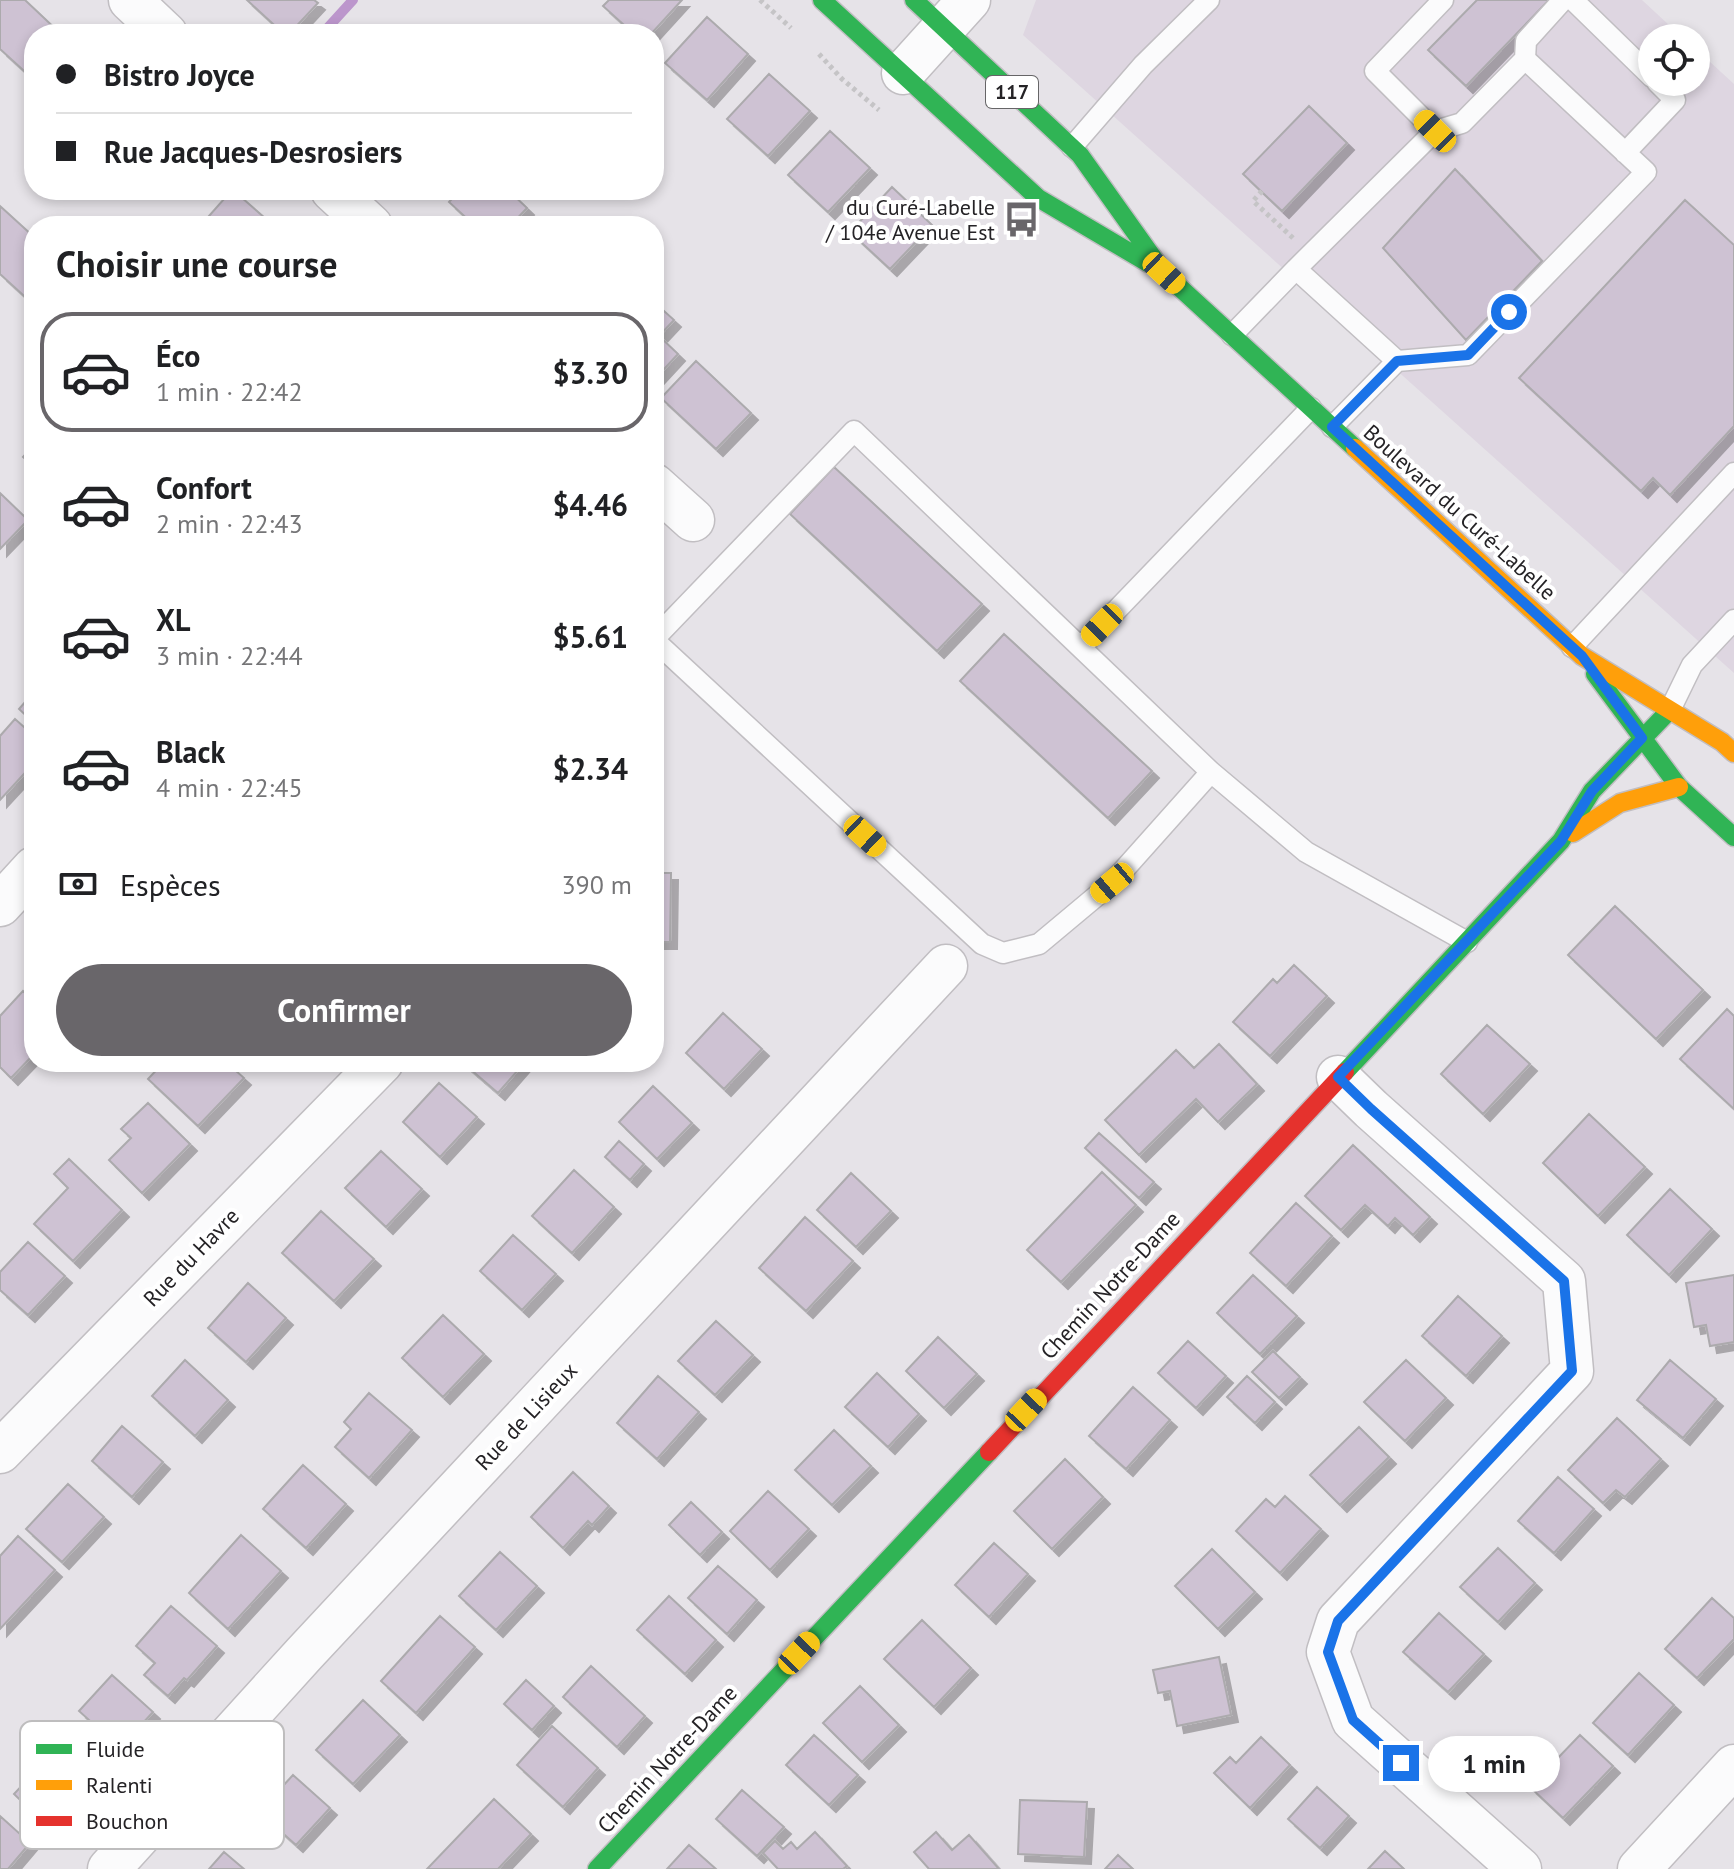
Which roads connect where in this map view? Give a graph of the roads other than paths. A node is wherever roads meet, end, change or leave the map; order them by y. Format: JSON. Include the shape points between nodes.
{"nodes":[{"id":1,"x":130,"y":0,"type":"edge"},
{"id":2,"x":822,"y":0,"type":"edge"},
{"id":3,"x":914,"y":0,"type":"edge"},
{"id":4,"x":1209,"y":0,"type":"edge"},
{"id":5,"x":1443,"y":0,"type":"edge"},
{"id":6,"x":1563,"y":0,"type":"edge"},
{"id":7,"x":1573,"y":0,"type":"edge"},
{"id":8,"x":957,"y":14,"type":"edge"},
{"id":9,"x":155,"y":24,"type":"edge"},
{"id":10,"x":1525,"y":59,"type":"junction"},
{"id":11,"x":1638,"y":63,"type":"edge"},
{"id":12,"x":903,"y":73,"type":"junction"},
{"id":13,"x":1671,"y":96,"type":"edge"},
{"id":14,"x":1435,"y":131,"type":"junction"},
{"id":15,"x":1072,"y":147,"type":"junction"},
{"id":16,"x":1625,"y":153,"type":"junction"},
{"id":17,"x":343,"y":200,"type":"edge"},
{"id":18,"x":360,"y":216,"type":"edge"},
{"id":19,"x":1296,"y":269,"type":"junction"},
{"id":20,"x":1164,"y":273,"type":"junction"},
{"id":21,"x":1232,"y":335,"type":"junction"},
{"id":22,"x":1397,"y":361,"type":"junction"},
{"id":23,"x":1311,"y":408,"type":"junction"},
{"id":24,"x":1332,"y":427,"type":"junction"},
{"id":25,"x":1734,"y":473,"type":"edge"},
{"id":26,"x":664,"y":494,"type":"edge"},
{"id":27,"x":693,"y":520,"type":"dead end"},
{"id":28,"x":1734,"y":620,"type":"edge"},
{"id":29,"x":664,"y":630,"type":"edge"},
{"id":30,"x":1081,"y":647,"type":"junction"},
{"id":31,"x":664,"y":649,"type":"edge"},
{"id":32,"x":1577,"y":651,"type":"junction"},
{"id":33,"x":1670,"y":710,"type":"junction"},
{"id":34,"x":1642,"y":738,"type":"junction"},
{"id":35,"x":1734,"y":753,"type":"edge"},
{"id":36,"x":1211,"y":772,"type":"junction"},
{"id":37,"x":1679,"y":787,"type":"junction"},
{"id":38,"x":1734,"y":837,"type":"edge"},
{"id":39,"x":1561,"y":841,"type":"junction"},
{"id":40,"x":24,"y":879,"type":"edge"},
{"id":41,"x":0,"y":905,"type":"edge"},
{"id":42,"x":1467,"y":942,"type":"junction"},
{"id":43,"x":946,"y":966,"type":"dead end"},
{"id":44,"x":372,"y":1072,"type":"edge"},
{"id":45,"x":1338,"y":1077,"type":"junction"},
{"id":46,"x":0,"y":1452,"type":"edge"},
{"id":47,"x":243,"y":1721,"type":"edge"},
{"id":48,"x":1734,"y":1766,"type":"edge"},
{"id":49,"x":127,"y":1849,"type":"edge"},
{"id":50,"x":109,"y":1869,"type":"edge"},
{"id":51,"x":597,"y":1869,"type":"edge"},
{"id":52,"x":1520,"y":1869,"type":"edge"},
{"id":53,"x":1639,"y":1869,"type":"edge"}],
"edges":[{"from":1,"to":9,"type":"street"},
{"from":2,"to":12,"type":"main road","name":"Boulevard du Curé-Labelle","number":"117"},
{"from":3,"to":8,"type":"main road","name":"Boulevard du Curé-Labelle","number":"117"},
{"from":4,"to":15,"type":"lane","via":[[1150,57]]},
{"from":5,"to":14,"type":"lane","via":[[1375,71]]},
{"from":6,"to":10,"type":"lane","via":[[1526,41]]},
{"from":7,"to":11,"type":"lane"},
{"from":8,"to":12,"type":"street"},
{"from":8,"to":15,"type":"main road","name":"Boulevard du Curé-Labelle","number":"117"},
{"from":10,"to":14,"type":"lane","via":[[1462,123]]},
{"from":10,"to":16,"type":"lane"},
{"from":12,"to":20,"type":"main road","name":"Boulevard du Curé-Labelle","number":"117","via":[[1038,198]]},
{"from":13,"to":16,"type":"lane","via":[[1675,100]]},
{"from":14,"to":19,"type":"lane"},
{"from":15,"to":20,"type":"main road","name":"Boulevard du Curé-Labelle","number":"117"},
{"from":16,"to":22,"type":"lane","via":[[1646,172],[1468,355]]},
{"from":17,"to":18,"type":"street"},
{"from":19,"to":21,"type":"lane"},
{"from":19,"to":22,"type":"lane"},
{"from":20,"to":21,"type":"main road","name":"Boulevard du Curé-Labelle","number":"117"},
{"from":21,"to":23,"type":"main road","name":"Boulevard du Curé-Labelle","number":"117"},
{"from":22,"to":24,"type":"lane"},
{"from":23,"to":24,"type":"main road","name":"Boulevard du Curé-Labelle","number":"117"},
{"from":23,"to":30,"type":"lane"},
{"from":24,"to":32,"type":"main road","name":"Boulevard du Curé-Labelle","number":"117"},
{"from":25,"to":32,"type":"lane"},
{"from":26,"to":27,"type":"street"},
{"from":28,"to":33,"type":"lane","via":[[1692,665]]},
{"from":29,"to":30,"type":"lane","via":[[854,431]]},
{"from":30,"to":36,"type":"lane"},
{"from":31,"to":36,"type":"lane","via":[[982,944],[1003,953],[1039,944],[1112,883]]},
{"from":32,"to":33,"type":"main road","name":"Boulevard du Curé-Labelle","number":"117"},
{"from":32,"to":34,"type":"main road","name":"Boulevard du Curé-Labelle","number":"117"},
{"from":33,"to":34,"type":"main road","name":"Chemin Notre-Dame"},
{"from":33,"to":35,"type":"main road","name":"Boulevard du Curé-Labelle","number":"117"},
{"from":34,"to":37,"type":"main road","name":"Boulevard du Curé-Labelle","number":"117"},
{"from":34,"to":39,"type":"main road","name":"Chemin Notre-Dame","via":[[1592,791]]},
{"from":36,"to":42,"type":"lane","via":[[1306,852]]},
{"from":37,"to":38,"type":"main road","name":"Boulevard du Curé-Labelle","number":"117"},
{"from":37,"to":39,"type":"main road","name":"Chemin Notre-Dame","via":[[1620,803]]},
{"from":39,"to":42,"type":"main road","name":"Chemin Notre-Dame"},
{"from":40,"to":41,"type":"street"},
{"from":42,"to":45,"type":"main road","name":"Chemin Notre-Dame"},
{"from":43,"to":47,"type":"street","name":"Rue de Lisieux"},
{"from":44,"to":46,"type":"street","name":"Rue du Havre"},
{"from":45,"to":51,"type":"main road","name":"Chemin Notre-Dame"},
{"from":45,"to":52,"type":"street","via":[[1564,1281],[1572,1371],[1338,1621],[1328,1652],[1353,1720]]},
{"from":48,"to":53,"type":"street"},
{"from":49,"to":50,"type":"street","name":"Rue de Lisieux"}]}
